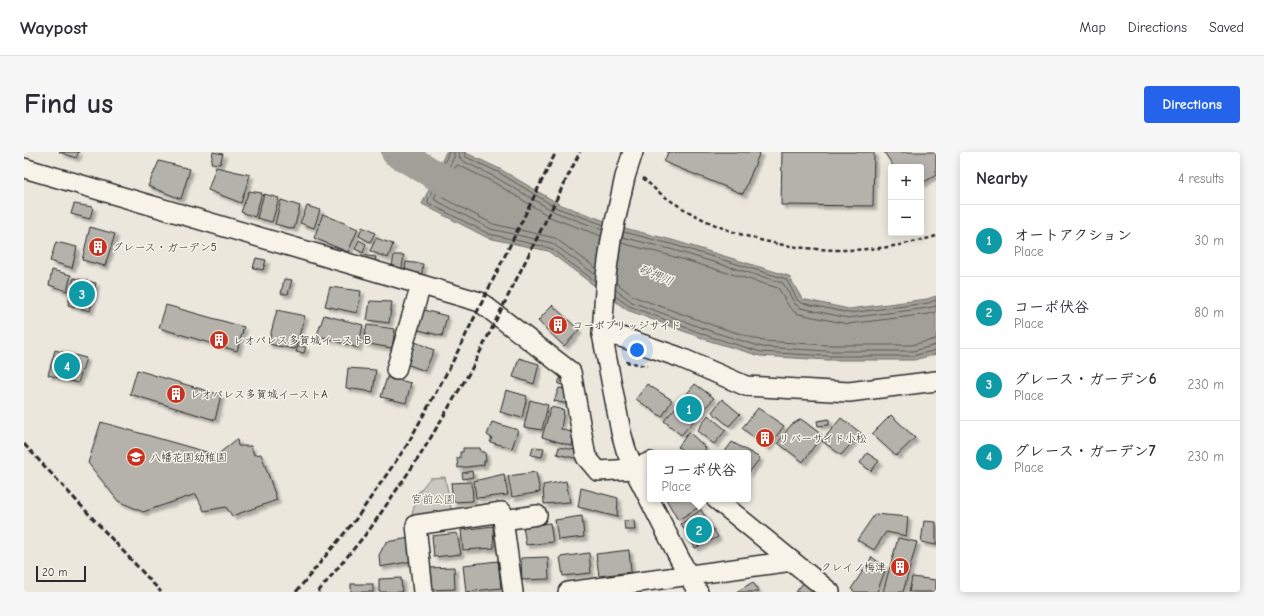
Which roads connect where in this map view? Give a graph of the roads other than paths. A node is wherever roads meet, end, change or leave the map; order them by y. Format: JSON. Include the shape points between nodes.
{"nodes":[{"id":1,"x":634,"y":152,"type":"edge"},
{"id":2,"x":24,"y":168,"type":"edge"},
{"id":3,"x":421,"y":285,"type":"junction"},
{"id":4,"x":602,"y":334,"type":"junction"},
{"id":5,"x":396,"y":370,"type":"dead end"},
{"id":6,"x":936,"y":381,"type":"edge"},
{"id":7,"x":642,"y":466,"type":"edge"},
{"id":8,"x":647,"y":478,"type":"edge"},
{"id":9,"x":657,"y":502,"type":"edge"},
{"id":10,"x":720,"y":502,"type":"edge"},
{"id":11,"x":537,"y":514,"type":"dead end"},
{"id":12,"x":503,"y":520,"type":"junction"},
{"id":13,"x":792,"y":561,"type":"junction"},
{"id":14,"x":688,"y":575,"type":"junction"},
{"id":15,"x":423,"y":592,"type":"edge"},
{"id":16,"x":513,"y":592,"type":"edge"},
{"id":17,"x":568,"y":592,"type":"edge"},
{"id":18,"x":698,"y":592,"type":"edge"},
{"id":19,"x":830,"y":592,"type":"edge"}],
"edges":[{"from":1,"to":4,"type":"street","via":[[633,177],[611,240]]},
{"from":2,"to":3,"type":"street"},
{"from":3,"to":5,"type":"street"},
{"from":3,"to":7,"type":"street","via":[[480,302],[571,372],[586,457],[598,471]]},
{"from":4,"to":6,"type":"street","via":[[621,337],[679,357],[746,386],[849,392]]},
{"from":4,"to":7,"type":"street","via":[[621,432]]},
{"from":7,"to":8,"type":"street"},
{"from":9,"to":14,"type":"street"},
{"from":10,"to":13,"type":"street"},
{"from":11,"to":12,"type":"street"},
{"from":12,"to":15,"type":"street","via":[[502,512],[416,525]]},
{"from":12,"to":16,"type":"street"},
{"from":13,"to":14,"type":"street"},
{"from":13,"to":19,"type":"street"},
{"from":14,"to":17,"type":"street"},
{"from":14,"to":18,"type":"street"}]}
